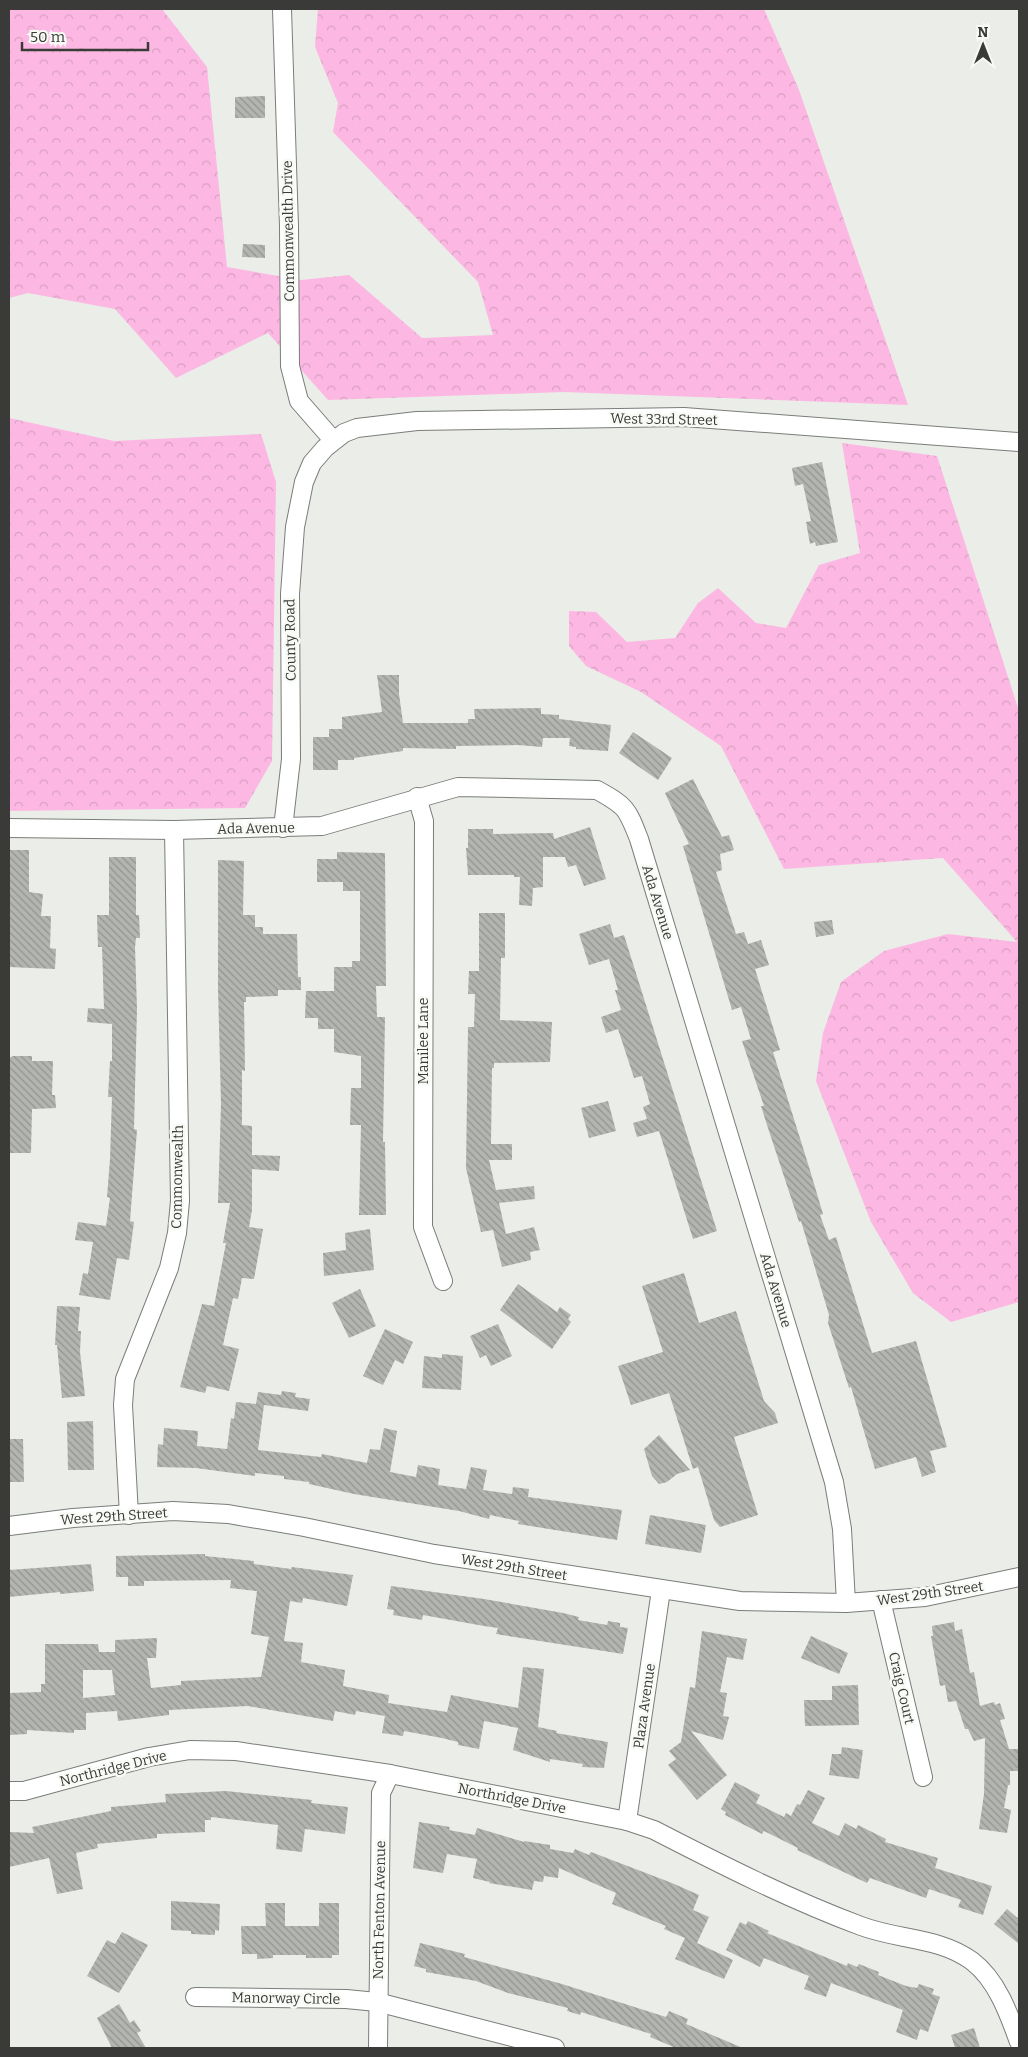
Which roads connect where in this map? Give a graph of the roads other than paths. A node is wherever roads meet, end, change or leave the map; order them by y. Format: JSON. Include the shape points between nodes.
{"nodes":[{"id":1,"x":282,"y":9,"type":"edge"},
{"id":2,"x":333,"y":440,"type":"junction"},
{"id":3,"x":1019,"y":442,"type":"edge"},
{"id":4,"x":318,"y":456,"type":"joint"},
{"id":5,"x":417,"y":798,"type":"junction"},
{"id":6,"x":9,"y":828,"type":"edge"},
{"id":7,"x":282,"y":828,"type":"junction"},
{"id":8,"x":174,"y":830,"type":"junction"},
{"id":9,"x":443,"y":1281,"type":"dead end"},
{"id":10,"x":128,"y":1515,"type":"junction"},
{"id":11,"x":9,"y":1526,"type":"edge"},
{"id":12,"x":1019,"y":1577,"type":"edge"},
{"id":13,"x":661,"y":1590,"type":"junction"},
{"id":14,"x":881,"y":1600,"type":"junction"},
{"id":15,"x":846,"y":1603,"type":"junction"},
{"id":16,"x":390,"y":1774,"type":"junction"},
{"id":17,"x":923,"y":1777,"type":"dead end"},
{"id":18,"x":9,"y":1791,"type":"edge"},
{"id":19,"x":627,"y":1821,"type":"junction"},
{"id":20,"x":195,"y":1997,"type":"dead end"},
{"id":21,"x":377,"y":2002,"type":"junction"},
{"id":22,"x":1019,"y":2042,"type":"edge"},
{"id":23,"x":378,"y":2048,"type":"edge"},
{"id":24,"x":555,"y":2048,"type":"edge"}],
"edges":[{"from":1,"to":2,"type":"street","name":"Commonwealth Drive","via":[[290,366],[299,401]]},
{"from":2,"to":3,"type":"street","name":"West 33rd Street","via":[[357,428],[417,421],[684,417]]},
{"from":2,"to":4,"type":"street","name":"West 33rd Street"},
{"from":4,"to":7,"type":"street","name":"County Road","via":[[304,482],[291,559],[291,752]]},
{"from":5,"to":7,"type":"street","name":"Ada Avenue","via":[[322,826]]},
{"from":5,"to":9,"type":"street","name":"Manilee Lane","via":[[424,821],[423,1227]]},
{"from":5,"to":15,"type":"street","name":"Ada Avenue","via":[[458,787],[597,790],[616,800],[628,812],[639,839],[834,1482],[842,1529]]},
{"from":6,"to":8,"type":"street","name":"Ada Avenue"},
{"from":7,"to":8,"type":"street","name":"Ada Avenue"},
{"from":8,"to":10,"type":"street","name":"Commonwealth","via":[[180,1201],[170,1268],[125,1379],[123,1405]]},
{"from":10,"to":11,"type":"street","name":"West 29th Street"},
{"from":10,"to":13,"type":"street","name":"West 29th Street","via":[[173,1512],[228,1514],[434,1554]]},
{"from":12,"to":14,"type":"street","name":"West 29th Street","via":[[925,1596]]},
{"from":13,"to":15,"type":"street","name":"West 29th Street","via":[[740,1601]]},
{"from":13,"to":19,"type":"street","name":"Plaza Avenue"},
{"from":14,"to":15,"type":"street","name":"West 29th Street"},
{"from":14,"to":17,"type":"street","name":"Craig Court"},
{"from":16,"to":18,"type":"street","name":"Northridge Drive","via":[[236,1751],[190,1750],[149,1757],[24,1791]]},
{"from":16,"to":19,"type":"street","name":"Northridge Drive"},
{"from":16,"to":21,"type":"street","name":"North Fenton Avenue","via":[[381,1793]]},
{"from":19,"to":22,"type":"street","name":"Northridge Drive","via":[[654,1830],[810,1907],[867,1928],[952,1949],[973,1962],[986,1976],[1007,2006]]},
{"from":20,"to":21,"type":"street","name":"Manorway Circle"},
{"from":21,"to":23,"type":"street","name":"North Fenton Avenue"},
{"from":21,"to":24,"type":"street","name":"Manorway Circle"}]}
